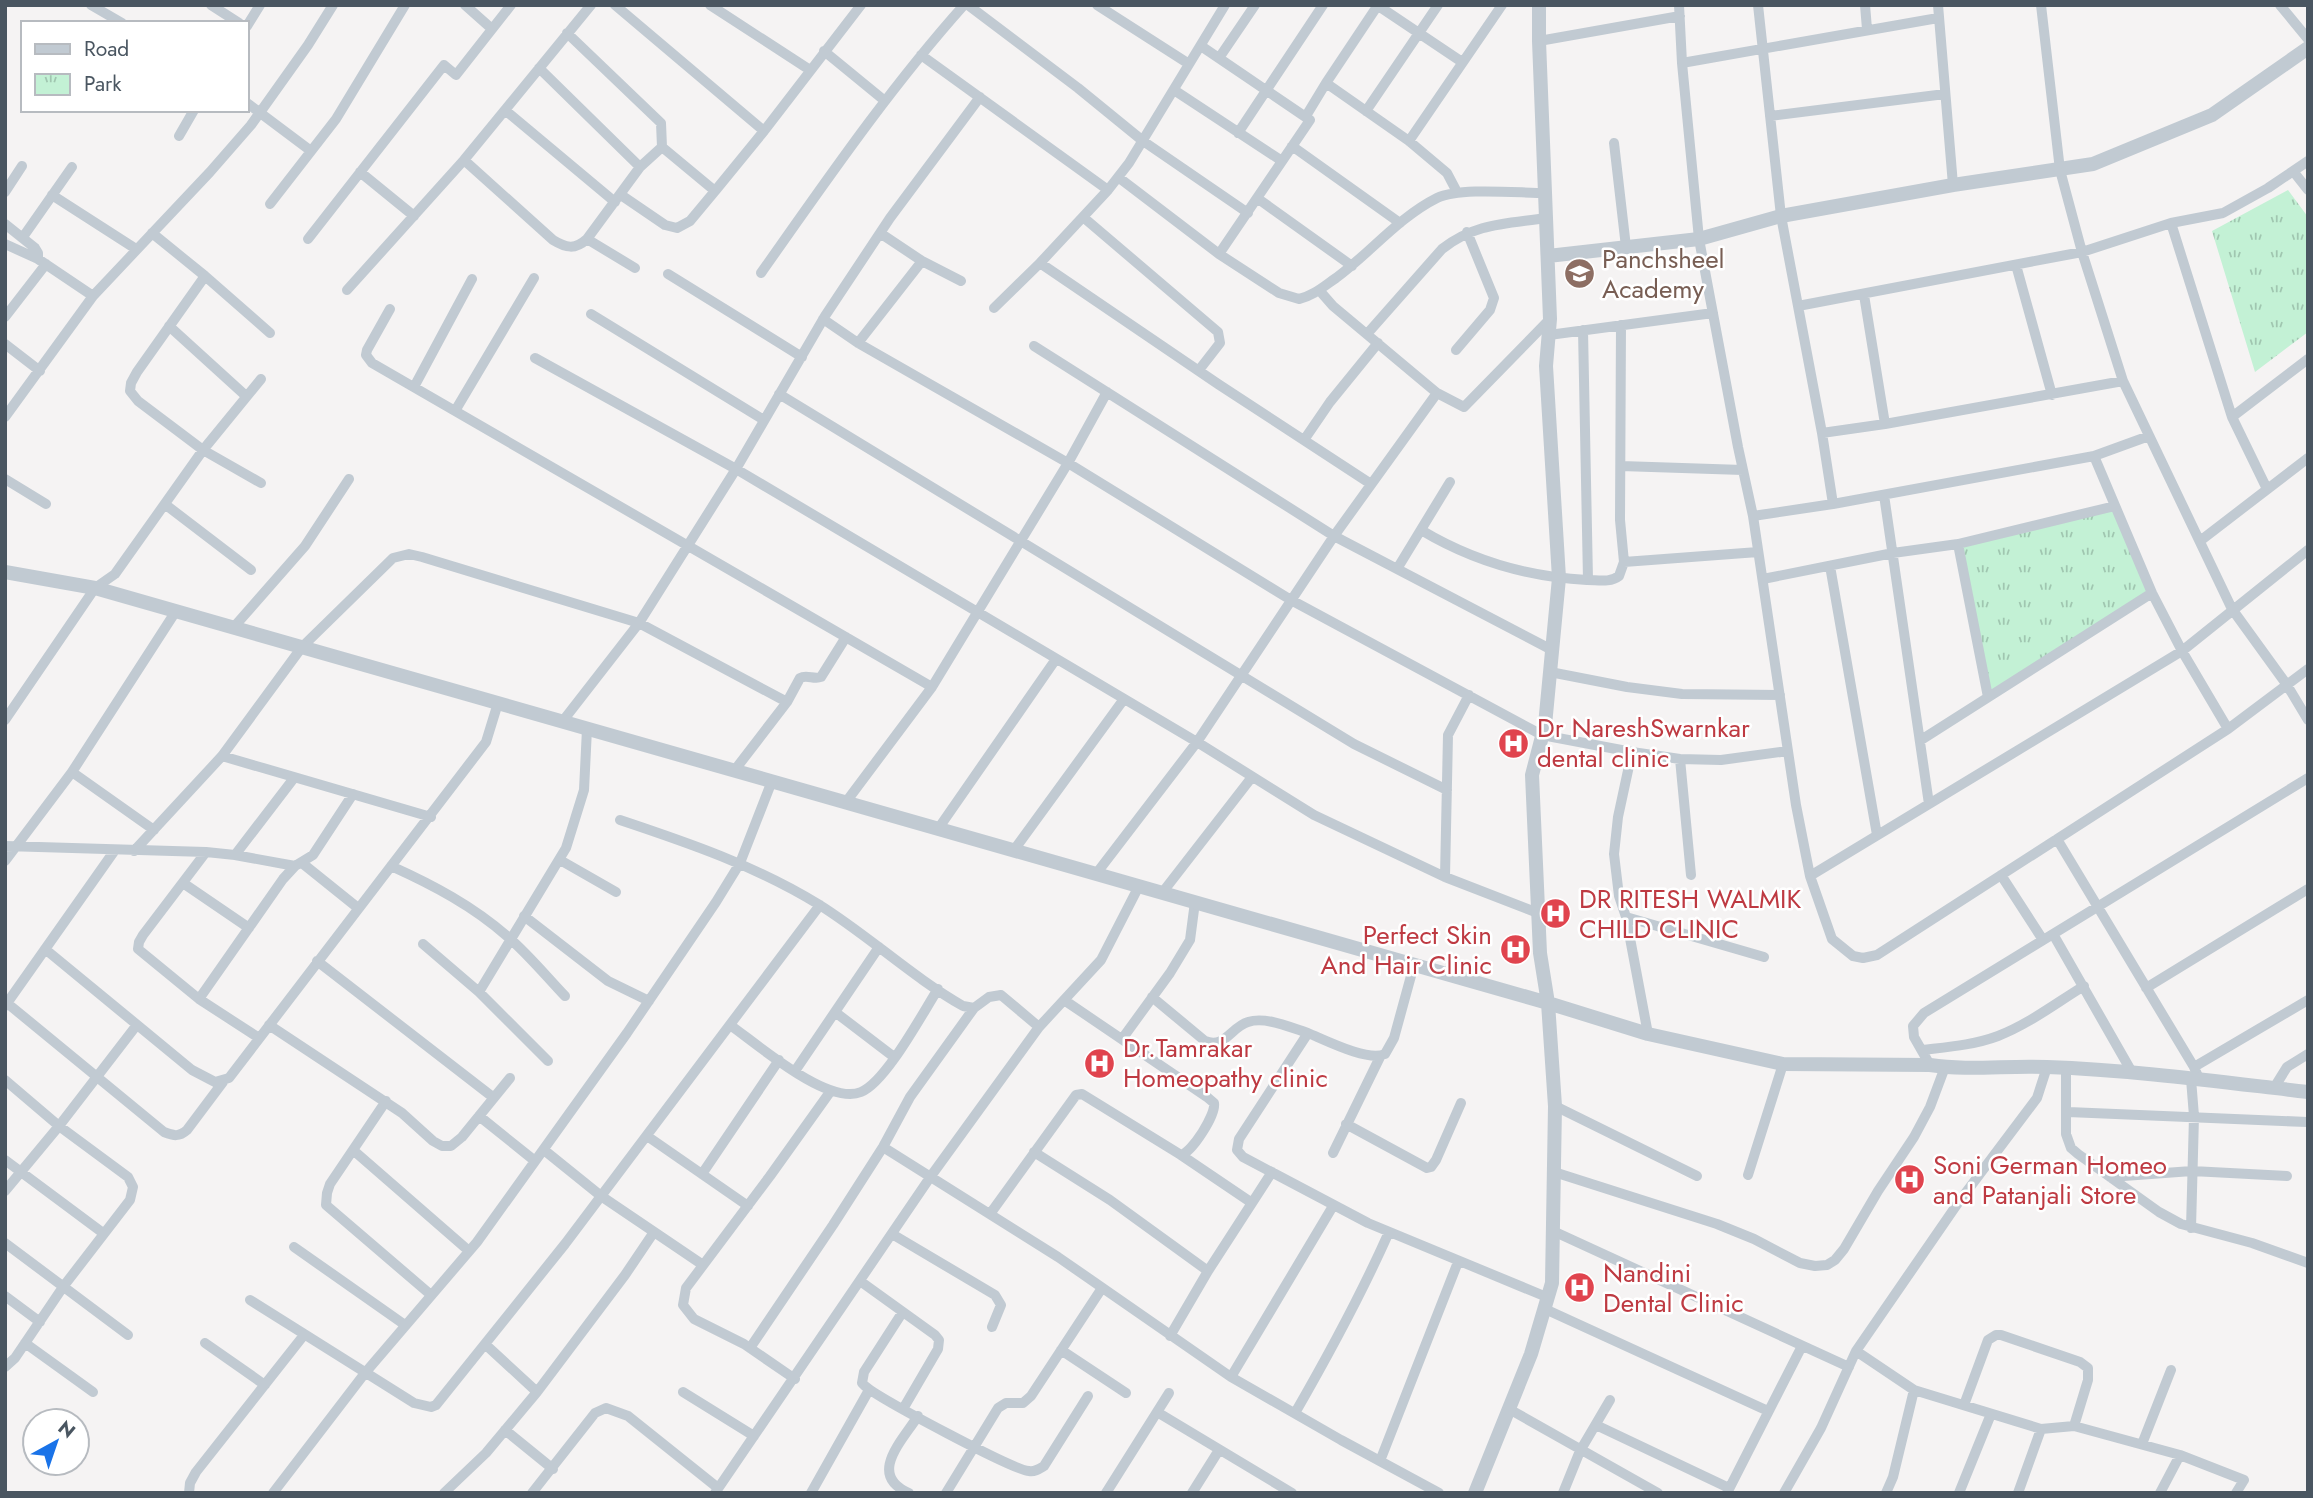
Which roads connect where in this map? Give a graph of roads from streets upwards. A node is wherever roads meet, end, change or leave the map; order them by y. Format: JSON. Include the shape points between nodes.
{"nodes":[{"id":1,"x":91,"y":5,"type":"edge"},
{"id":2,"x":211,"y":5,"type":"edge"},
{"id":3,"x":260,"y":5,"type":"edge"},
{"id":4,"x":332,"y":5,"type":"edge"},
{"id":5,"x":405,"y":5,"type":"edge"},
{"id":6,"x":465,"y":5,"type":"edge"},
{"id":7,"x":511,"y":5,"type":"edge"},
{"id":8,"x":591,"y":5,"type":"edge"},
{"id":9,"x":615,"y":5,"type":"edge"},
{"id":10,"x":710,"y":5,"type":"edge"},
{"id":11,"x":733,"y":5,"type":"edge"},
{"id":12,"x":842,"y":5,"type":"edge"},
{"id":13,"x":966,"y":5,"type":"edge"},
{"id":14,"x":1097,"y":5,"type":"edge"},
{"id":15,"x":1225,"y":5,"type":"edge"},
{"id":16,"x":1255,"y":5,"type":"edge"},
{"id":17,"x":1323,"y":5,"type":"edge"},
{"id":18,"x":1378,"y":5,"type":"edge"},
{"id":19,"x":1438,"y":5,"type":"edge"},
{"id":20,"x":1502,"y":5,"type":"edge"},
{"id":21,"x":1539,"y":5,"type":"edge"},
{"id":22,"x":1758,"y":5,"type":"edge"},
{"id":23,"x":1865,"y":5,"type":"edge"},
{"id":24,"x":1938,"y":5,"type":"edge"},
{"id":25,"x":2042,"y":5,"type":"edge"},
{"id":26,"x":2280,"y":5,"type":"edge"},
{"id":27,"x":857,"y":9,"type":"edge"},
{"id":28,"x":1679,"y":11,"type":"edge"},
{"id":29,"x":724,"y":15,"type":"junction"},
{"id":30,"x":1938,"y":18,"type":"junction"},
{"id":31,"x":119,"y":21,"type":"edge"},
{"id":32,"x":236,"y":21,"type":"edge"},
{"id":33,"x":248,"y":24,"type":"edge"},
{"id":34,"x":492,"y":29,"type":"junction"},
{"id":35,"x":1867,"y":29,"type":"junction"},
{"id":36,"x":567,"y":33,"type":"junction"},
{"id":37,"x":1419,"y":33,"type":"junction"},
{"id":38,"x":2308,"y":39,"type":"edge"},
{"id":39,"x":1539,"y":41,"type":"junction"},
{"id":40,"x":1201,"y":46,"type":"junction"},
{"id":41,"x":2308,"y":48,"type":"edge"},
{"id":42,"x":1763,"y":49,"type":"junction"},
{"id":43,"x":824,"y":51,"type":"junction"},
{"id":44,"x":921,"y":55,"type":"junction"},
{"id":45,"x":1219,"y":58,"type":"junction"},
{"id":46,"x":1462,"y":62,"type":"junction"},
{"id":47,"x":1682,"y":63,"type":"junction"},
{"id":48,"x":1189,"y":64,"type":"junction"},
{"id":49,"x":538,"y":68,"type":"junction"},
{"id":50,"x":810,"y":70,"type":"junction"},
{"id":51,"x":1326,"y":83,"type":"junction"},
{"id":52,"x":1174,"y":90,"type":"junction"},
{"id":53,"x":1266,"y":90,"type":"junction"},
{"id":54,"x":1945,"y":94,"type":"junction"},
{"id":55,"x":980,"y":97,"type":"junction"},
{"id":56,"x":885,"y":101,"type":"junction"},
{"id":57,"x":248,"y":104,"type":"edge"},
{"id":58,"x":505,"y":110,"type":"junction"},
{"id":59,"x":1366,"y":111,"type":"junction"},
{"id":60,"x":193,"y":112,"type":"edge"},
{"id":61,"x":260,"y":112,"type":"junction"},
{"id":62,"x":1770,"y":116,"type":"junction"},
{"id":63,"x":1306,"y":117,"type":"junction"},
{"id":64,"x":765,"y":131,"type":"junction"},
{"id":65,"x":1238,"y":133,"type":"junction"},
{"id":66,"x":179,"y":136,"type":"dead end"},
{"id":67,"x":1143,"y":141,"type":"junction"},
{"id":68,"x":1409,"y":141,"type":"junction"},
{"id":69,"x":1614,"y":143,"type":"dead end"},
{"id":70,"x":1292,"y":146,"type":"junction"},
{"id":71,"x":662,"y":147,"type":"junction"},
{"id":72,"x":311,"y":151,"type":"junction"},
{"id":73,"x":464,"y":160,"type":"junction"},
{"id":74,"x":1282,"y":161,"type":"junction"},
{"id":75,"x":2308,"y":161,"type":"edge"},
{"id":76,"x":22,"y":166,"type":"dead end"},
{"id":77,"x":72,"y":167,"type":"dead end"},
{"id":78,"x":640,"y":167,"type":"junction"},
{"id":79,"x":2060,"y":170,"type":"junction"},
{"id":80,"x":2293,"y":171,"type":"junction"},
{"id":81,"x":360,"y":172,"type":"junction"},
{"id":82,"x":1118,"y":177,"type":"junction"},
{"id":83,"x":1953,"y":185,"type":"junction"},
{"id":84,"x":1108,"y":190,"type":"junction"},
{"id":85,"x":2308,"y":190,"type":"edge"},
{"id":86,"x":715,"y":191,"type":"junction"},
{"id":87,"x":5,"y":192,"type":"edge"},
{"id":88,"x":1457,"y":192,"type":"junction"},
{"id":89,"x":1545,"y":192,"type":"junction"},
{"id":90,"x":52,"y":195,"type":"junction"},
{"id":91,"x":1257,"y":198,"type":"junction"},
{"id":92,"x":618,"y":199,"type":"junction"},
{"id":93,"x":270,"y":204,"type":"dead end"},
{"id":94,"x":1248,"y":213,"type":"junction"},
{"id":95,"x":414,"y":216,"type":"junction"},
{"id":96,"x":1781,"y":216,"type":"junction"},
{"id":97,"x":1083,"y":217,"type":"junction"},
{"id":98,"x":1546,"y":218,"type":"junction"},
{"id":99,"x":1400,"y":223,"type":"junction"},
{"id":100,"x":2171,"y":223,"type":"junction"},
{"id":101,"x":5,"y":224,"type":"edge"},
{"id":102,"x":1467,"y":232,"type":"junction"},
{"id":103,"x":152,"y":233,"type":"junction"},
{"id":104,"x":880,"y":233,"type":"junction"},
{"id":105,"x":23,"y":237,"type":"junction"},
{"id":106,"x":308,"y":239,"type":"dead end"},
{"id":107,"x":587,"y":239,"type":"junction"},
{"id":108,"x":1699,"y":239,"type":"junction"},
{"id":109,"x":5,"y":244,"type":"edge"},
{"id":110,"x":1626,"y":247,"type":"junction"},
{"id":111,"x":136,"y":249,"type":"junction"},
{"id":112,"x":2082,"y":252,"type":"junction"},
{"id":113,"x":1219,"y":254,"type":"junction"},
{"id":114,"x":1548,"y":256,"type":"junction"},
{"id":115,"x":922,"y":261,"type":"junction"},
{"id":116,"x":42,"y":262,"type":"junction"},
{"id":117,"x":1041,"y":263,"type":"junction"},
{"id":118,"x":2016,"y":265,"type":"junction"},
{"id":119,"x":1352,"y":266,"type":"junction"},
{"id":120,"x":635,"y":268,"type":"dead end"},
{"id":121,"x":761,"y":273,"type":"dead end"},
{"id":122,"x":668,"y":274,"type":"dead end"},
{"id":123,"x":205,"y":276,"type":"junction"},
{"id":124,"x":534,"y":278,"type":"dead end"},
{"id":125,"x":472,"y":279,"type":"dead end"},
{"id":126,"x":961,"y":281,"type":"dead end"},
{"id":127,"x":347,"y":290,"type":"dead end"},
{"id":128,"x":1319,"y":290,"type":"junction"},
{"id":129,"x":1864,"y":295,"type":"junction"},
{"id":130,"x":93,"y":296,"type":"junction"},
{"id":131,"x":1798,"y":306,"type":"junction"},
{"id":132,"x":994,"y":308,"type":"dead end"},
{"id":133,"x":390,"y":309,"type":"dead end"},
{"id":134,"x":1713,"y":313,"type":"junction"},
{"id":135,"x":591,"y":314,"type":"dead end"},
{"id":136,"x":826,"y":314,"type":"junction"},
{"id":137,"x":5,"y":317,"type":"edge"},
{"id":138,"x":1550,"y":319,"type":"junction"},
{"id":139,"x":1621,"y":325,"type":"junction"},
{"id":140,"x":169,"y":326,"type":"junction"},
{"id":141,"x":1583,"y":330,"type":"junction"},
{"id":142,"x":270,"y":334,"type":"dead end"},
{"id":143,"x":1367,"y":334,"type":"junction"},
{"id":144,"x":1549,"y":335,"type":"junction"},
{"id":145,"x":860,"y":339,"type":"junction"},
{"id":146,"x":1378,"y":343,"type":"junction"},
{"id":147,"x":5,"y":344,"type":"edge"},
{"id":148,"x":1034,"y":346,"type":"dead end"},
{"id":149,"x":1457,"y":350,"type":"dead end"},
{"id":150,"x":802,"y":357,"type":"junction"},
{"id":151,"x":535,"y":359,"type":"dead end"},
{"id":152,"x":2308,"y":359,"type":"edge"},
{"id":153,"x":40,"y":370,"type":"junction"},
{"id":154,"x":1201,"y":371,"type":"junction"},
{"id":155,"x":261,"y":379,"type":"dead end"},
{"id":156,"x":2123,"y":381,"type":"junction"},
{"id":157,"x":414,"y":387,"type":"junction"},
{"id":158,"x":1107,"y":392,"type":"junction"},
{"id":159,"x":1437,"y":393,"type":"junction"},
{"id":160,"x":779,"y":394,"type":"junction"},
{"id":161,"x":2052,"y":395,"type":"junction"},
{"id":162,"x":246,"y":397,"type":"junction"},
{"id":163,"x":454,"y":411,"type":"junction"},
{"id":164,"x":5,"y":417,"type":"edge"},
{"id":165,"x":2232,"y":418,"type":"junction"},
{"id":166,"x":764,"y":420,"type":"junction"},
{"id":167,"x":1885,"y":424,"type":"junction"},
{"id":168,"x":1822,"y":433,"type":"junction"},
{"id":169,"x":2149,"y":436,"type":"junction"},
{"id":170,"x":1304,"y":440,"type":"junction"},
{"id":171,"x":203,"y":450,"type":"junction"},
{"id":172,"x":2094,"y":456,"type":"junction"},
{"id":173,"x":2308,"y":458,"type":"edge"},
{"id":174,"x":1068,"y":463,"type":"junction"},
{"id":175,"x":1621,"y":466,"type":"junction"},
{"id":176,"x":736,"y":469,"type":"junction"},
{"id":177,"x":1743,"y":470,"type":"junction"},
{"id":178,"x":5,"y":479,"type":"edge"},
{"id":179,"x":349,"y":479,"type":"dead end"},
{"id":180,"x":1450,"y":481,"type":"dead end"},
{"id":181,"x":261,"y":483,"type":"dead end"},
{"id":182,"x":1371,"y":484,"type":"junction"},
{"id":183,"x":2267,"y":489,"type":"junction"},
{"id":184,"x":1884,"y":495,"type":"junction"},
{"id":185,"x":46,"y":504,"type":"dead end"},
{"id":186,"x":1833,"y":504,"type":"junction"},
{"id":187,"x":166,"y":505,"type":"junction"},
{"id":188,"x":2115,"y":506,"type":"junction"},
{"id":189,"x":1753,"y":516,"type":"junction"},
{"id":190,"x":1421,"y":530,"type":"junction"},
{"id":191,"x":1334,"y":536,"type":"junction"},
{"id":192,"x":1021,"y":541,"type":"junction"},
{"id":193,"x":2200,"y":541,"type":"junction"},
{"id":194,"x":1958,"y":544,"type":"junction"},
{"id":195,"x":687,"y":547,"type":"junction"},
{"id":196,"x":2308,"y":550,"type":"edge"},
{"id":197,"x":1758,"y":552,"type":"junction"},
{"id":198,"x":1893,"y":553,"type":"junction"},
{"id":199,"x":1623,"y":562,"type":"junction"},
{"id":200,"x":1830,"y":566,"type":"junction"},
{"id":201,"x":1397,"y":569,"type":"junction"},
{"id":202,"x":251,"y":570,"type":"dead end"},
{"id":203,"x":5,"y":572,"type":"edge"},
{"id":204,"x":1559,"y":578,"type":"junction"},
{"id":205,"x":1763,"y":579,"type":"junction"},
{"id":206,"x":1588,"y":580,"type":"junction"},
{"id":207,"x":95,"y":588,"type":"junction"},
{"id":208,"x":2152,"y":593,"type":"junction"},
{"id":209,"x":1291,"y":600,"type":"junction"},
{"id":210,"x":2232,"y":609,"type":"junction"},
{"id":211,"x":176,"y":611,"type":"junction"},
{"id":212,"x":977,"y":612,"type":"junction"},
{"id":213,"x":639,"y":623,"type":"junction"},
{"id":214,"x":233,"y":628,"type":"junction"},
{"id":215,"x":846,"y":637,"type":"junction"},
{"id":216,"x":302,"y":647,"type":"junction"},
{"id":217,"x":1552,"y":650,"type":"junction"},
{"id":218,"x":2182,"y":651,"type":"junction"},
{"id":219,"x":1056,"y":659,"type":"junction"},
{"id":220,"x":2308,"y":669,"type":"edge"},
{"id":221,"x":1550,"y":672,"type":"junction"},
{"id":222,"x":1241,"y":676,"type":"junction"},
{"id":223,"x":2287,"y":685,"type":"junction"},
{"id":224,"x":932,"y":687,"type":"junction"},
{"id":225,"x":1469,"y":695,"type":"junction"},
{"id":226,"x":1780,"y":695,"type":"junction"},
{"id":227,"x":1988,"y":697,"type":"junction"},
{"id":228,"x":1124,"y":699,"type":"junction"},
{"id":229,"x":787,"y":702,"type":"junction"},
{"id":230,"x":498,"y":704,"type":"junction"},
{"id":231,"x":5,"y":720,"type":"edge"},
{"id":232,"x":2308,"y":720,"type":"edge"},
{"id":233,"x":562,"y":722,"type":"junction"},
{"id":234,"x":587,"y":729,"type":"junction"},
{"id":235,"x":2228,"y":729,"type":"junction"},
{"id":236,"x":1542,"y":735,"type":"junction"},
{"id":237,"x":1921,"y":740,"type":"junction"},
{"id":238,"x":1197,"y":742,"type":"junction"},
{"id":239,"x":1788,"y":751,"type":"junction"},
{"id":240,"x":1632,"y":752,"type":"junction"},
{"id":241,"x":222,"y":756,"type":"junction"},
{"id":242,"x":1680,"y":759,"type":"junction"},
{"id":243,"x":734,"y":771,"type":"junction"},
{"id":244,"x":72,"y":772,"type":"junction"},
{"id":245,"x":1252,"y":777,"type":"junction"},
{"id":246,"x":294,"y":778,"type":"junction"},
{"id":247,"x":2308,"y":778,"type":"edge"},
{"id":248,"x":772,"y":781,"type":"junction"},
{"id":249,"x":1447,"y":790,"type":"junction"},
{"id":250,"x":353,"y":794,"type":"junction"},
{"id":251,"x":846,"y":802,"type":"junction"},
{"id":252,"x":1929,"y":804,"type":"junction"},
{"id":253,"x":430,"y":817,"type":"junction"},
{"id":254,"x":620,"y":820,"type":"dead end"},
{"id":255,"x":939,"y":829,"type":"junction"},
{"id":256,"x":154,"y":830,"type":"junction"},
{"id":257,"x":1877,"y":835,"type":"junction"},
{"id":258,"x":2057,"y":839,"type":"junction"},
{"id":259,"x":11,"y":846,"type":"edge"},
{"id":260,"x":115,"y":850,"type":"junction"},
{"id":261,"x":1014,"y":850,"type":"junction"},
{"id":262,"x":134,"y":851,"type":"junction"},
{"id":263,"x":206,"y":852,"type":"junction"},
{"id":264,"x":235,"y":855,"type":"junction"},
{"id":265,"x":560,"y":860,"type":"junction"},
{"id":266,"x":5,"y":861,"type":"edge"},
{"id":267,"x":740,"y":863,"type":"junction"},
{"id":268,"x":298,"y":865,"type":"junction"},
{"id":269,"x":391,"y":866,"type":"junction"},
{"id":270,"x":1096,"y":874,"type":"junction"},
{"id":271,"x":1691,"y":875,"type":"dead end"},
{"id":272,"x":2001,"y":875,"type":"junction"},
{"id":273,"x":1811,"y":876,"type":"junction"},
{"id":274,"x":1445,"y":877,"type":"junction"},
{"id":275,"x":183,"y":883,"type":"junction"},
{"id":276,"x":1139,"y":886,"type":"junction"},
{"id":277,"x":2308,"y":888,"type":"edge"},
{"id":278,"x":617,"y":892,"type":"dead end"},
{"id":279,"x":1162,"y":893,"type":"junction"},
{"id":280,"x":1195,"y":902,"type":"junction"},
{"id":281,"x":820,"y":905,"type":"junction"},
{"id":282,"x":2097,"y":907,"type":"junction"},
{"id":283,"x":358,"y":908,"type":"junction"},
{"id":284,"x":1538,"y":913,"type":"junction"},
{"id":285,"x":524,"y":916,"type":"junction"},
{"id":286,"x":1626,"y":917,"type":"junction"},
{"id":287,"x":249,"y":928,"type":"junction"},
{"id":288,"x":2053,"y":934,"type":"junction"},
{"id":289,"x":510,"y":938,"type":"junction"},
{"id":290,"x":2043,"y":940,"type":"junction"},
{"id":291,"x":422,"y":944,"type":"dead end"},
{"id":292,"x":879,"y":947,"type":"junction"},
{"id":293,"x":45,"y":949,"type":"junction"},
{"id":294,"x":1764,"y":957,"type":"dead end"},
{"id":295,"x":317,"y":961,"type":"junction"},
{"id":296,"x":1414,"y":965,"type":"junction"},
{"id":297,"x":2084,"y":986,"type":"junction"},
{"id":298,"x":2146,"y":988,"type":"junction"},
{"id":299,"x":938,"y":989,"type":"junction"},
{"id":300,"x":479,"y":992,"type":"junction"},
{"id":301,"x":565,"y":996,"type":"dead end"},
{"id":302,"x":1153,"y":997,"type":"junction"},
{"id":303,"x":199,"y":999,"type":"junction"},
{"id":304,"x":1064,"y":1000,"type":"junction"},
{"id":305,"x":2308,"y":1000,"type":"edge"},
{"id":306,"x":649,"y":1001,"type":"junction"},
{"id":307,"x":1548,"y":1003,"type":"junction"},
{"id":308,"x":6,"y":1004,"type":"edge"},
{"id":309,"x":974,"y":1008,"type":"junction"},
{"id":310,"x":835,"y":1012,"type":"junction"},
{"id":311,"x":730,"y":1025,"type":"junction"},
{"id":312,"x":136,"y":1026,"type":"junction"},
{"id":313,"x":269,"y":1026,"type":"junction"},
{"id":314,"x":1039,"y":1027,"type":"junction"},
{"id":315,"x":1308,"y":1033,"type":"junction"},
{"id":316,"x":1648,"y":1034,"type":"junction"},
{"id":317,"x":260,"y":1038,"type":"junction"},
{"id":318,"x":1122,"y":1039,"type":"junction"},
{"id":319,"x":1923,"y":1050,"type":"junction"},
{"id":320,"x":2308,"y":1054,"type":"edge"},
{"id":321,"x":1380,"y":1056,"type":"junction"},
{"id":322,"x":894,"y":1057,"type":"junction"},
{"id":323,"x":779,"y":1059,"type":"junction"},
{"id":324,"x":548,"y":1061,"type":"dead end"},
{"id":325,"x":1783,"y":1064,"type":"junction"},
{"id":326,"x":1938,"y":1066,"type":"junction"},
{"id":327,"x":2047,"y":1067,"type":"junction"},
{"id":328,"x":2066,"y":1069,"type":"junction"},
{"id":329,"x":795,"y":1071,"type":"junction"},
{"id":330,"x":2133,"y":1074,"type":"junction"},
{"id":331,"x":2195,"y":1075,"type":"junction"},
{"id":332,"x":97,"y":1077,"type":"junction"},
{"id":333,"x":510,"y":1078,"type":"dead end"},
{"id":334,"x":5,"y":1080,"type":"edge"},
{"id":335,"x":223,"y":1082,"type":"junction"},
{"id":336,"x":2274,"y":1088,"type":"junction"},
{"id":337,"x":830,"y":1092,"type":"junction"},
{"id":338,"x":2308,"y":1092,"type":"edge"},
{"id":339,"x":494,"y":1098,"type":"junction"},
{"id":340,"x":386,"y":1101,"type":"junction"},
{"id":341,"x":1461,"y":1103,"type":"dead end"},
{"id":342,"x":1555,"y":1105,"type":"junction"},
{"id":343,"x":2068,"y":1112,"type":"junction"},
{"id":344,"x":479,"y":1116,"type":"junction"},
{"id":345,"x":2194,"y":1116,"type":"junction"},
{"id":346,"x":2307,"y":1122,"type":"edge"},
{"id":347,"x":1346,"y":1124,"type":"junction"},
{"id":348,"x":60,"y":1126,"type":"junction"},
{"id":349,"x":647,"y":1136,"type":"junction"},
{"id":350,"x":883,"y":1147,"type":"junction"},
{"id":351,"x":353,"y":1150,"type":"junction"},
{"id":352,"x":544,"y":1150,"type":"junction"},
{"id":353,"x":1034,"y":1152,"type":"junction"},
{"id":354,"x":1333,"y":1153,"type":"dead end"},
{"id":355,"x":1181,"y":1155,"type":"junction"},
{"id":356,"x":5,"y":1160,"type":"edge"},
{"id":357,"x":535,"y":1161,"type":"junction"},
{"id":358,"x":2192,"y":1171,"type":"junction"},
{"id":359,"x":21,"y":1172,"type":"junction"},
{"id":360,"x":1272,"y":1172,"type":"junction"},
{"id":361,"x":1554,"y":1172,"type":"junction"},
{"id":362,"x":702,"y":1174,"type":"junction"},
{"id":363,"x":1748,"y":1175,"type":"dead end"},
{"id":364,"x":931,"y":1176,"type":"junction"},
{"id":365,"x":2287,"y":1176,"type":"dead end"},
{"id":366,"x":1696,"y":1177,"type":"dead end"},
{"id":367,"x":2110,"y":1177,"type":"junction"},
{"id":368,"x":5,"y":1191,"type":"edge"},
{"id":369,"x":601,"y":1196,"type":"junction"},
{"id":370,"x":1252,"y":1203,"type":"junction"},
{"id":371,"x":748,"y":1206,"type":"junction"},
{"id":372,"x":1333,"y":1206,"type":"junction"},
{"id":373,"x":990,"y":1214,"type":"junction"},
{"id":374,"x":2191,"y":1228,"type":"junction"},
{"id":375,"x":1553,"y":1231,"type":"junction"},
{"id":376,"x":654,"y":1232,"type":"junction"},
{"id":377,"x":1389,"y":1232,"type":"junction"},
{"id":378,"x":103,"y":1233,"type":"junction"},
{"id":379,"x":892,"y":1234,"type":"junction"},
{"id":380,"x":5,"y":1243,"type":"edge"},
{"id":381,"x":293,"y":1247,"type":"dead end"},
{"id":382,"x":469,"y":1251,"type":"junction"},
{"id":383,"x":1458,"y":1262,"type":"junction"},
{"id":384,"x":2308,"y":1263,"type":"edge"},
{"id":385,"x":703,"y":1265,"type":"junction"},
{"id":386,"x":1208,"y":1271,"type":"junction"},
{"id":387,"x":860,"y":1282,"type":"junction"},
{"id":388,"x":64,"y":1287,"type":"junction"},
{"id":389,"x":1102,"y":1288,"type":"junction"},
{"id":390,"x":5,"y":1296,"type":"edge"},
{"id":391,"x":431,"y":1296,"type":"junction"},
{"id":392,"x":250,"y":1300,"type":"dead end"},
{"id":393,"x":1547,"y":1303,"type":"junction"},
{"id":394,"x":902,"y":1313,"type":"junction"},
{"id":395,"x":40,"y":1322,"type":"junction"},
{"id":396,"x":405,"y":1325,"type":"junction"},
{"id":397,"x":992,"y":1327,"type":"dead end"},
{"id":398,"x":128,"y":1335,"type":"dead end"},
{"id":399,"x":304,"y":1335,"type":"junction"},
{"id":400,"x":1170,"y":1336,"type":"junction"},
{"id":401,"x":25,"y":1343,"type":"junction"},
{"id":402,"x":205,"y":1343,"type":"dead end"},
{"id":403,"x":486,"y":1345,"type":"junction"},
{"id":404,"x":1802,"y":1346,"type":"junction"},
{"id":405,"x":750,"y":1348,"type":"junction"},
{"id":406,"x":1061,"y":1350,"type":"junction"},
{"id":407,"x":1856,"y":1351,"type":"junction"},
{"id":408,"x":5,"y":1367,"type":"edge"},
{"id":409,"x":1849,"y":1367,"type":"junction"},
{"id":410,"x":2171,"y":1370,"type":"dead end"},
{"id":411,"x":365,"y":1373,"type":"junction"},
{"id":412,"x":1231,"y":1377,"type":"junction"},
{"id":413,"x":795,"y":1379,"type":"junction"},
{"id":414,"x":265,"y":1385,"type":"junction"},
{"id":415,"x":869,"y":1390,"type":"junction"},
{"id":416,"x":1914,"y":1390,"type":"junction"},
{"id":417,"x":93,"y":1392,"type":"dead end"},
{"id":418,"x":537,"y":1392,"type":"junction"},
{"id":419,"x":683,"y":1392,"type":"dead end"},
{"id":420,"x":1126,"y":1393,"type":"dead end"},
{"id":421,"x":1169,"y":1394,"type":"dead end"},
{"id":422,"x":1088,"y":1396,"type":"dead end"},
{"id":423,"x":1609,"y":1400,"type":"dead end"},
{"id":424,"x":1964,"y":1405,"type":"junction"},
{"id":425,"x":903,"y":1409,"type":"junction"},
{"id":426,"x":1509,"y":1409,"type":"junction"},
{"id":427,"x":1768,"y":1411,"type":"junction"},
{"id":428,"x":1157,"y":1412,"type":"junction"},
{"id":429,"x":1295,"y":1413,"type":"junction"},
{"id":430,"x":1991,"y":1414,"type":"junction"},
{"id":431,"x":918,"y":1416,"type":"junction"},
{"id":432,"x":1596,"y":1425,"type":"junction"},
{"id":433,"x":2074,"y":1426,"type":"junction"},
{"id":434,"x":2041,"y":1429,"type":"junction"},
{"id":435,"x":505,"y":1430,"type":"junction"},
{"id":436,"x":754,"y":1436,"type":"junction"},
{"id":437,"x":2142,"y":1444,"type":"junction"},
{"id":438,"x":974,"y":1447,"type":"junction"},
{"id":439,"x":1219,"y":1450,"type":"junction"},
{"id":440,"x":1580,"y":1451,"type":"junction"},
{"id":441,"x":2180,"y":1455,"type":"junction"},
{"id":442,"x":1380,"y":1461,"type":"junction"},
{"id":443,"x":553,"y":1469,"type":"junction"},
{"id":444,"x":717,"y":1490,"type":"edge"},
{"id":445,"x":1108,"y":1490,"type":"edge"},
{"id":446,"x":1728,"y":1490,"type":"edge"},
{"id":447,"x":1289,"y":1492,"type":"edge"},
{"id":448,"x":189,"y":1493,"type":"edge"},
{"id":449,"x":273,"y":1493,"type":"edge"},
{"id":450,"x":444,"y":1493,"type":"edge"},
{"id":451,"x":532,"y":1493,"type":"edge"},
{"id":452,"x":811,"y":1493,"type":"edge"},
{"id":453,"x":909,"y":1493,"type":"edge"},
{"id":454,"x":946,"y":1493,"type":"edge"},
{"id":455,"x":1192,"y":1493,"type":"edge"},
{"id":456,"x":1439,"y":1493,"type":"edge"},
{"id":457,"x":1475,"y":1493,"type":"edge"},
{"id":458,"x":1563,"y":1493,"type":"edge"},
{"id":459,"x":1658,"y":1493,"type":"edge"},
{"id":460,"x":1784,"y":1493,"type":"edge"},
{"id":461,"x":1886,"y":1493,"type":"edge"},
{"id":462,"x":1958,"y":1493,"type":"edge"},
{"id":463,"x":2018,"y":1493,"type":"edge"},
{"id":464,"x":2160,"y":1493,"type":"edge"},
{"id":465,"x":2236,"y":1493,"type":"edge"}],
"edges":[{"from":1,"to":31,"type":"street"},
{"from":2,"to":32,"type":"street"},
{"from":3,"to":33,"type":"street"},
{"from":4,"to":61,"type":"street"},
{"from":5,"to":72,"type":"street"},
{"from":6,"to":34,"type":"street"},
{"from":7,"to":34,"type":"street"},
{"from":8,"to":36,"type":"street"},
{"from":9,"to":64,"type":"street"},
{"from":10,"to":29,"type":"street"},
{"from":11,"to":29,"type":"street"},
{"from":12,"to":27,"type":"street"},
{"from":13,"to":44,"type":"street"},
{"from":13,"to":67,"type":"street"},
{"from":14,"to":48,"type":"street"},
{"from":15,"to":40,"type":"street"},
{"from":16,"to":45,"type":"street"},
{"from":17,"to":53,"type":"street"},
{"from":18,"to":37,"type":"street"},
{"from":18,"to":51,"type":"street"},
{"from":19,"to":37,"type":"street"},
{"from":20,"to":46,"type":"street"},
{"from":21,"to":39,"type":"street"},
{"from":22,"to":42,"type":"street"},
{"from":23,"to":35,"type":"street"},
{"from":24,"to":30,"type":"street"},
{"from":25,"to":79,"type":"street"},
{"from":26,"to":38,"type":"street"},
{"from":27,"to":43,"type":"street"},
{"from":28,"to":39,"type":"street"},
{"from":28,"to":47,"type":"street"},
{"from":29,"to":50,"type":"street"},
{"from":30,"to":35,"type":"street"},
{"from":30,"to":54,"type":"street"},
{"from":34,"to":81,"type":"street","via":[[456,75],[444,65]]},
{"from":35,"to":42,"type":"street"},
{"from":36,"to":49,"type":"street"},
{"from":36,"to":71,"type":"street","via":[[661,123]]},
{"from":37,"to":46,"type":"street"},
{"from":37,"to":59,"type":"street"},
{"from":39,"to":89,"type":"street"},
{"from":40,"to":45,"type":"street"},
{"from":40,"to":48,"type":"street"},
{"from":41,"to":79,"type":"street","via":[[2212,115],[2093,164]]},
{"from":42,"to":47,"type":"street"},
{"from":42,"to":62,"type":"street"},
{"from":43,"to":50,"type":"street"},
{"from":43,"to":56,"type":"street"},
{"from":44,"to":55,"type":"street"},
{"from":44,"to":56,"type":"street"},
{"from":45,"to":53,"type":"street"},
{"from":46,"to":68,"type":"street"},
{"from":47,"to":108,"type":"street"},
{"from":48,"to":52,"type":"street"},
{"from":49,"to":58,"type":"street"},
{"from":49,"to":78,"type":"street"},
{"from":50,"to":64,"type":"street"},
{"from":51,"to":59,"type":"street"},
{"from":51,"to":63,"type":"street"},
{"from":52,"to":65,"type":"street"},
{"from":52,"to":67,"type":"street"},
{"from":53,"to":63,"type":"street"},
{"from":53,"to":65,"type":"street"},
{"from":54,"to":62,"type":"street"},
{"from":54,"to":83,"type":"street"},
{"from":55,"to":84,"type":"street"},
{"from":55,"to":104,"type":"street"},
{"from":56,"to":121,"type":"street"},
{"from":57,"to":61,"type":"street"},
{"from":58,"to":73,"type":"street"},
{"from":58,"to":92,"type":"street"},
{"from":59,"to":68,"type":"street"},
{"from":60,"to":66,"type":"street"},
{"from":61,"to":72,"type":"street"},
{"from":61,"to":103,"type":"street"},
{"from":62,"to":96,"type":"street"},
{"from":63,"to":70,"type":"street","via":[[1310,120]]},
{"from":64,"to":86,"type":"street"},
{"from":65,"to":74,"type":"street"},
{"from":67,"to":82,"type":"street"},
{"from":67,"to":94,"type":"street"},
{"from":68,"to":88,"type":"street","via":[[1447,173]]},
{"from":69,"to":110,"type":"street"},
{"from":70,"to":74,"type":"street"},
{"from":70,"to":99,"type":"street"},
{"from":71,"to":78,"type":"street"},
{"from":71,"to":86,"type":"street"},
{"from":72,"to":93,"type":"street"},
{"from":73,"to":95,"type":"street"},
{"from":73,"to":107,"type":"street","via":[[553,240],[570,248]]},
{"from":74,"to":91,"type":"street"},
{"from":75,"to":80,"type":"street"},
{"from":76,"to":87,"type":"street"},
{"from":77,"to":90,"type":"street"},
{"from":78,"to":92,"type":"street"},
{"from":79,"to":83,"type":"street"},
{"from":79,"to":112,"type":"street"},
{"from":80,"to":85,"type":"street"},
{"from":80,"to":100,"type":"street","via":[[2223,213]]},
{"from":81,"to":95,"type":"street"},
{"from":81,"to":106,"type":"street"},
{"from":82,"to":84,"type":"street"},
{"from":82,"to":113,"type":"street"},
{"from":83,"to":96,"type":"street"},
{"from":84,"to":97,"type":"street"},
{"from":86,"to":92,"type":"street","via":[[690,221],[677,228]]},
{"from":88,"to":89,"type":"street"},
{"from":88,"to":99,"type":"street","via":[[1438,197]]},
{"from":89,"to":98,"type":"street"},
{"from":90,"to":105,"type":"street"},
{"from":90,"to":111,"type":"street"},
{"from":91,"to":94,"type":"street"},
{"from":91,"to":119,"type":"street"},
{"from":92,"to":107,"type":"street"},
{"from":94,"to":113,"type":"street"},
{"from":95,"to":127,"type":"street"},
{"from":96,"to":108,"type":"street"},
{"from":96,"to":131,"type":"street"},
{"from":97,"to":117,"type":"street"},
{"from":97,"to":154,"type":"street","via":[[1218,332],[1220,343]]},
{"from":98,"to":102,"type":"street"},
{"from":98,"to":114,"type":"street"},
{"from":99,"to":119,"type":"street"},
{"from":100,"to":112,"type":"street"},
{"from":100,"to":165,"type":"street"},
{"from":101,"to":105,"type":"street"},
{"from":102,"to":143,"type":"street","via":[[1442,249]]},
{"from":102,"to":149,"type":"street","via":[[1494,298],[1490,310]]},
{"from":103,"to":111,"type":"street"},
{"from":103,"to":123,"type":"street"},
{"from":104,"to":115,"type":"street"},
{"from":104,"to":136,"type":"street"},
{"from":105,"to":116,"type":"street"},
{"from":107,"to":120,"type":"street"},
{"from":108,"to":110,"type":"street"},
{"from":108,"to":134,"type":"street"},
{"from":109,"to":116,"type":"street"},
{"from":110,"to":114,"type":"street"},
{"from":111,"to":130,"type":"street"},
{"from":112,"to":118,"type":"street"},
{"from":112,"to":156,"type":"street"},
{"from":113,"to":128,"type":"street","via":[[1291,298],[1305,298]]},
{"from":114,"to":138,"type":"street"},
{"from":115,"to":126,"type":"street"},
{"from":115,"to":145,"type":"street"},
{"from":116,"to":130,"type":"street"},
{"from":116,"to":137,"type":"street"},
{"from":117,"to":132,"type":"street"},
{"from":117,"to":154,"type":"street"},
{"from":118,"to":129,"type":"street"},
{"from":118,"to":161,"type":"street"},
{"from":119,"to":128,"type":"street"},
{"from":122,"to":150,"type":"street"},
{"from":123,"to":140,"type":"street"},
{"from":123,"to":142,"type":"street"},
{"from":124,"to":163,"type":"street"},
{"from":125,"to":157,"type":"street"},
{"from":128,"to":143,"type":"street"},
{"from":129,"to":131,"type":"street"},
{"from":129,"to":167,"type":"street"},
{"from":130,"to":153,"type":"street"},
{"from":131,"to":168,"type":"street"},
{"from":133,"to":157,"type":"street","via":[[366,355]]},
{"from":134,"to":139,"type":"street"},
{"from":134,"to":177,"type":"street"},
{"from":135,"to":166,"type":"street"},
{"from":136,"to":145,"type":"street"},
{"from":136,"to":150,"type":"street"},
{"from":138,"to":144,"type":"street"},
{"from":138,"to":159,"type":"street","via":[[1464,407]]},
{"from":139,"to":141,"type":"street"},
{"from":139,"to":175,"type":"street"},
{"from":140,"to":162,"type":"street"},
{"from":140,"to":171,"type":"street","via":[[137,372],[130,391]]},
{"from":141,"to":144,"type":"street"},
{"from":141,"to":206,"type":"street"},
{"from":143,"to":146,"type":"street"},
{"from":144,"to":204,"type":"street","via":[[1546,366]]},
{"from":145,"to":174,"type":"street"},
{"from":146,"to":159,"type":"street"},
{"from":146,"to":170,"type":"street"},
{"from":147,"to":153,"type":"street"},
{"from":148,"to":158,"type":"street"},
{"from":150,"to":160,"type":"street"},
{"from":151,"to":176,"type":"street"},
{"from":152,"to":165,"type":"street"},
{"from":153,"to":164,"type":"street"},
{"from":154,"to":170,"type":"street"},
{"from":155,"to":162,"type":"street"},
{"from":156,"to":161,"type":"street"},
{"from":156,"to":169,"type":"street"},
{"from":157,"to":163,"type":"street"},
{"from":158,"to":174,"type":"street"},
{"from":158,"to":191,"type":"street"},
{"from":159,"to":182,"type":"street"},
{"from":160,"to":166,"type":"street"},
{"from":160,"to":192,"type":"street"},
{"from":161,"to":167,"type":"street"},
{"from":162,"to":171,"type":"street"},
{"from":163,"to":195,"type":"street"},
{"from":165,"to":183,"type":"street"},
{"from":166,"to":176,"type":"street"},
{"from":167,"to":168,"type":"street"},
{"from":168,"to":186,"type":"street"},
{"from":169,"to":172,"type":"street"},
{"from":169,"to":193,"type":"street"},
{"from":170,"to":182,"type":"street"},
{"from":171,"to":181,"type":"street"},
{"from":171,"to":187,"type":"street"},
{"from":172,"to":184,"type":"street"},
{"from":172,"to":188,"type":"street"},
{"from":173,"to":183,"type":"street"},
{"from":174,"to":192,"type":"street"},
{"from":174,"to":209,"type":"street"},
{"from":175,"to":177,"type":"street"},
{"from":175,"to":199,"type":"street"},
{"from":176,"to":195,"type":"street"},
{"from":176,"to":212,"type":"street"},
{"from":177,"to":189,"type":"street"},
{"from":178,"to":185,"type":"street"},
{"from":179,"to":214,"type":"street","via":[[304,546]]},
{"from":180,"to":190,"type":"street"},
{"from":182,"to":191,"type":"street"},
{"from":183,"to":193,"type":"street"},
{"from":184,"to":186,"type":"street"},
{"from":184,"to":198,"type":"street"},
{"from":186,"to":189,"type":"street"},
{"from":187,"to":202,"type":"street"},
{"from":187,"to":207,"type":"street","via":[[115,573]]},
{"from":188,"to":194,"type":"street"},
{"from":188,"to":208,"type":"street"},
{"from":189,"to":197,"type":"street"},
{"from":190,"to":201,"type":"street"},
{"from":190,"to":204,"type":"street","via":[[1492,563]]},
{"from":191,"to":201,"type":"street"},
{"from":191,"to":209,"type":"street"},
{"from":192,"to":212,"type":"street"},
{"from":192,"to":222,"type":"street"},
{"from":193,"to":210,"type":"street"},
{"from":194,"to":198,"type":"street"},
{"from":194,"to":227,"type":"street"},
{"from":195,"to":213,"type":"street"},
{"from":195,"to":215,"type":"street"},
{"from":196,"to":210,"type":"street"},
{"from":197,"to":199,"type":"street"},
{"from":197,"to":205,"type":"street"},
{"from":198,"to":200,"type":"street"},
{"from":198,"to":237,"type":"street"},
{"from":199,"to":206,"type":"street","via":[[1615,579]]},
{"from":200,"to":205,"type":"street"},
{"from":200,"to":257,"type":"street"},
{"from":201,"to":217,"type":"street"},
{"from":203,"to":207,"type":"street"},
{"from":204,"to":206,"type":"street"},
{"from":204,"to":217,"type":"street"},
{"from":205,"to":226,"type":"street"},
{"from":207,"to":211,"type":"street"},
{"from":207,"to":231,"type":"street"},
{"from":208,"to":218,"type":"street"},
{"from":208,"to":227,"type":"street"},
{"from":209,"to":222,"type":"street"},
{"from":209,"to":225,"type":"street"},
{"from":210,"to":218,"type":"street"},
{"from":210,"to":223,"type":"street"},
{"from":211,"to":214,"type":"street"},
{"from":211,"to":244,"type":"street"},
{"from":212,"to":219,"type":"street"},
{"from":212,"to":224,"type":"street"},
{"from":213,"to":216,"type":"street","via":[[409,554],[393,558]]},
{"from":213,"to":229,"type":"street"},
{"from":213,"to":233,"type":"street"},
{"from":214,"to":216,"type":"street"},
{"from":215,"to":224,"type":"street"},
{"from":215,"to":229,"type":"street","via":[[824,674],[800,678]]},
{"from":216,"to":230,"type":"street"},
{"from":216,"to":241,"type":"street"},
{"from":217,"to":221,"type":"street"},
{"from":218,"to":235,"type":"street"},
{"from":218,"to":252,"type":"street"},
{"from":219,"to":228,"type":"street"},
{"from":219,"to":255,"type":"street"},
{"from":220,"to":223,"type":"street"},
{"from":221,"to":226,"type":"street","via":[[1682,694]]},
{"from":221,"to":236,"type":"street"},
{"from":222,"to":238,"type":"street"},
{"from":222,"to":249,"type":"street","via":[[1354,744]]},
{"from":223,"to":232,"type":"street"},
{"from":223,"to":235,"type":"street"},
{"from":224,"to":251,"type":"street"},
{"from":225,"to":236,"type":"street"},
{"from":225,"to":249,"type":"street","via":[[1448,735]]},
{"from":226,"to":239,"type":"street"},
{"from":227,"to":237,"type":"street"},
{"from":228,"to":238,"type":"street"},
{"from":228,"to":261,"type":"street"},
{"from":229,"to":243,"type":"street"},
{"from":230,"to":233,"type":"street"},
{"from":230,"to":253,"type":"street","via":[[486,742]]},
{"from":233,"to":234,"type":"street"},
{"from":234,"to":243,"type":"street"},
{"from":234,"to":265,"type":"street","via":[[584,790]]},
{"from":235,"to":258,"type":"street"},
{"from":236,"to":240,"type":"street"},
{"from":236,"to":284,"type":"street","via":[[1532,775]]},
{"from":237,"to":252,"type":"street"},
{"from":238,"to":245,"type":"street"},
{"from":238,"to":270,"type":"street"},
{"from":239,"to":242,"type":"street","via":[[1721,760]]},
{"from":239,"to":273,"type":"street"},
{"from":240,"to":242,"type":"street"},
{"from":240,"to":286,"type":"street","via":[[1614,854]]},
{"from":241,"to":246,"type":"street"},
{"from":241,"to":256,"type":"street"},
{"from":242,"to":271,"type":"street"},
{"from":243,"to":248,"type":"street"},
{"from":244,"to":256,"type":"street"},
{"from":244,"to":259,"type":"street"},
{"from":245,"to":274,"type":"street","via":[[1314,815]]},
{"from":245,"to":279,"type":"street"},
{"from":246,"to":250,"type":"street"},
{"from":246,"to":264,"type":"street"},
{"from":247,"to":282,"type":"street"},
{"from":248,"to":251,"type":"street"},
{"from":248,"to":267,"type":"street"},
{"from":249,"to":274,"type":"street"},
{"from":250,"to":253,"type":"street"},
{"from":250,"to":268,"type":"street","via":[[313,855]]},
{"from":251,"to":255,"type":"street"},
{"from":252,"to":257,"type":"street"},
{"from":253,"to":269,"type":"street"},
{"from":254,"to":267,"type":"street"},
{"from":255,"to":261,"type":"street"},
{"from":256,"to":262,"type":"street"},
{"from":257,"to":273,"type":"street"},
{"from":258,"to":272,"type":"street"},
{"from":258,"to":282,"type":"street"},
{"from":259,"to":260,"type":"street"},
{"from":259,"to":266,"type":"street"},
{"from":260,"to":262,"type":"street"},
{"from":260,"to":293,"type":"street"},
{"from":261,"to":270,"type":"street"},
{"from":262,"to":263,"type":"street"},
{"from":263,"to":264,"type":"street"},
{"from":263,"to":275,"type":"street"},
{"from":264,"to":268,"type":"street"},
{"from":265,"to":278,"type":"street"},
{"from":265,"to":285,"type":"street"},
{"from":267,"to":281,"type":"street"},
{"from":267,"to":306,"type":"street"},
{"from":268,"to":283,"type":"street"},
{"from":268,"to":287,"type":"street"},
{"from":269,"to":283,"type":"street"},
{"from":269,"to":289,"type":"street","via":[[447,893]]},
{"from":270,"to":276,"type":"street"},
{"from":272,"to":273,"type":"street","via":[[1877,955],[1863,958],[1841,949],[1832,939]]},
{"from":272,"to":290,"type":"street"},
{"from":274,"to":284,"type":"street"},
{"from":275,"to":287,"type":"street"},
{"from":275,"to":303,"type":"street","via":[[138,949]]},
{"from":276,"to":279,"type":"street"},
{"from":276,"to":304,"type":"street","via":[[1101,960]]},
{"from":277,"to":298,"type":"street"},
{"from":279,"to":280,"type":"street"},
{"from":280,"to":296,"type":"street"},
{"from":280,"to":302,"type":"street","via":[[1190,940]]},
{"from":281,"to":292,"type":"street"},
{"from":281,"to":311,"type":"street"},
{"from":282,"to":288,"type":"street"},
{"from":282,"to":298,"type":"street"},
{"from":283,"to":295,"type":"street"},
{"from":284,"to":307,"type":"street"},
{"from":285,"to":289,"type":"street"},
{"from":285,"to":306,"type":"street","via":[[608,981]]},
{"from":286,"to":294,"type":"street"},
{"from":286,"to":316,"type":"street"},
{"from":287,"to":303,"type":"street"},
{"from":288,"to":290,"type":"street"},
{"from":288,"to":297,"type":"street"},
{"from":289,"to":300,"type":"street"},
{"from":289,"to":301,"type":"street"},
{"from":290,"to":319,"type":"street","via":[[1924,1013],[1913,1026]]},
{"from":291,"to":300,"type":"street"},
{"from":292,"to":299,"type":"street"},
{"from":292,"to":310,"type":"street"},
{"from":293,"to":308,"type":"street"},
{"from":293,"to":312,"type":"street"},
{"from":295,"to":313,"type":"street"},
{"from":295,"to":339,"type":"street"},
{"from":296,"to":307,"type":"street"},
{"from":296,"to":321,"type":"street","via":[[1394,1038]]},
{"from":297,"to":319,"type":"street","via":[[1998,1036]]},
{"from":297,"to":330,"type":"street"},
{"from":298,"to":331,"type":"street"},
{"from":299,"to":309,"type":"street"},
{"from":299,"to":322,"type":"street"},
{"from":300,"to":324,"type":"street"},
{"from":302,"to":315,"type":"street","via":[[1212,1044],[1254,1020]]},
{"from":302,"to":318,"type":"street"},
{"from":303,"to":317,"type":"street"},
{"from":304,"to":314,"type":"street"},
{"from":304,"to":318,"type":"street"},
{"from":305,"to":331,"type":"street"},
{"from":306,"to":352,"type":"street"},
{"from":307,"to":316,"type":"street"},
{"from":307,"to":342,"type":"street"},
{"from":308,"to":332,"type":"street"},
{"from":309,"to":314,"type":"street","via":[[1001,995]]},
{"from":309,"to":350,"type":"street","via":[[910,1097]]},
{"from":310,"to":322,"type":"street"},
{"from":310,"to":329,"type":"street"},
{"from":311,"to":323,"type":"street"},
{"from":311,"to":349,"type":"street"},
{"from":312,"to":332,"type":"street"},
{"from":312,"to":335,"type":"street","via":[[205,1079]]},
{"from":313,"to":317,"type":"street"},
{"from":313,"to":340,"type":"street"},
{"from":314,"to":364,"type":"street"},
{"from":315,"to":321,"type":"street"},
{"from":315,"to":360,"type":"street","via":[[1237,1145],[1243,1157]]},
{"from":316,"to":325,"type":"street"},
{"from":317,"to":335,"type":"street"},
{"from":318,"to":355,"type":"street","via":[[1214,1103],[1215,1111],[1191,1149]]},
{"from":319,"to":326,"type":"street"},
{"from":320,"to":336,"type":"street","via":[[2287,1067]]},
{"from":321,"to":347,"type":"street"},
{"from":322,"to":337,"type":"street","via":[[862,1092]]},
{"from":323,"to":329,"type":"street"},
{"from":323,"to":362,"type":"street"},
{"from":325,"to":326,"type":"street"},
{"from":325,"to":363,"type":"street"},
{"from":326,"to":327,"type":"street"},
{"from":326,"to":361,"type":"street","via":[[1930,1107],[1914,1137],[1836,1260],[1827,1265],[1800,1262],[1717,1224]]},
{"from":327,"to":328,"type":"street"},
{"from":327,"to":407,"type":"street","via":[[2036,1098]]},
{"from":328,"to":330,"type":"street"},
{"from":328,"to":343,"type":"street"},
{"from":329,"to":337,"type":"street"},
{"from":330,"to":331,"type":"street"},
{"from":331,"to":336,"type":"street"},
{"from":331,"to":345,"type":"street"},
{"from":332,"to":335,"type":"street","via":[[174,1136],[187,1130]]},
{"from":332,"to":348,"type":"street"},
{"from":333,"to":339,"type":"street"},
{"from":334,"to":348,"type":"street"},
{"from":336,"to":338,"type":"street"},
{"from":337,"to":371,"type":"street"},
{"from":339,"to":344,"type":"street"},
{"from":340,"to":344,"type":"street","via":[[433,1141],[446,1146],[455,1143]]},
{"from":340,"to":351,"type":"street"},
{"from":341,"to":347,"type":"street","via":[[1436,1160],[1427,1168]]},
{"from":342,"to":361,"type":"street"},
{"from":342,"to":366,"type":"street"},
{"from":343,"to":345,"type":"street"},
{"from":343,"to":367,"type":"street","via":[[2066,1134],[2071,1148]]},
{"from":344,"to":357,"type":"street"},
{"from":345,"to":346,"type":"street"},
{"from":345,"to":358,"type":"street"},
{"from":347,"to":354,"type":"street"},
{"from":348,"to":359,"type":"street"},
{"from":348,"to":378,"type":"street","via":[[131,1182],[130,1200]]},
{"from":349,"to":362,"type":"street"},
{"from":349,"to":369,"type":"street"},
{"from":350,"to":364,"type":"street"},
{"from":350,"to":405,"type":"street"},
{"from":351,"to":382,"type":"street"},
{"from":351,"to":391,"type":"street","via":[[330,1184],[326,1205]]},
{"from":352,"to":357,"type":"street"},
{"from":352,"to":369,"type":"street"},
{"from":353,"to":355,"type":"street","via":[[1074,1096],[1083,1094]]},
{"from":353,"to":373,"type":"street"},
{"from":353,"to":386,"type":"street"},
{"from":355,"to":370,"type":"street"},
{"from":356,"to":359,"type":"street"},
{"from":357,"to":382,"type":"street"},
{"from":358,"to":365,"type":"street"},
{"from":358,"to":367,"type":"street"},
{"from":358,"to":374,"type":"street"},
{"from":359,"to":368,"type":"street"},
{"from":359,"to":378,"type":"street"},
{"from":360,"to":370,"type":"street"},
{"from":360,"to":372,"type":"street"},
{"from":361,"to":375,"type":"street"},
{"from":362,"to":371,"type":"street"},
{"from":364,"to":373,"type":"street"},
{"from":364,"to":379,"type":"street"},
{"from":367,"to":374,"type":"street","via":[[2159,1212]]},
{"from":369,"to":376,"type":"street"},
{"from":369,"to":403,"type":"street"},
{"from":370,"to":386,"type":"street"},
{"from":371,"to":385,"type":"street"},
{"from":372,"to":377,"type":"street"},
{"from":372,"to":412,"type":"street"},
{"from":373,"to":389,"type":"street"},
{"from":374,"to":384,"type":"street"},
{"from":375,"to":393,"type":"street"},
{"from":375,"to":404,"type":"street"},
{"from":376,"to":385,"type":"street"},
{"from":376,"to":418,"type":"street"},
{"from":377,"to":383,"type":"street"},
{"from":377,"to":429,"type":"street","via":[[1340,1335]]},
{"from":378,"to":388,"type":"street"},
{"from":379,"to":387,"type":"street"},
{"from":379,"to":397,"type":"street","via":[[995,1295],[1001,1306]]},
{"from":380,"to":388,"type":"street"},
{"from":381,"to":396,"type":"street"},
{"from":382,"to":391,"type":"street"},
{"from":383,"to":393,"type":"street"},
{"from":383,"to":442,"type":"street"},
{"from":385,"to":405,"type":"street","via":[[686,1288],[683,1305],[694,1318]]},
{"from":386,"to":400,"type":"street"},
{"from":387,"to":394,"type":"street"},
{"from":387,"to":413,"type":"street"},
{"from":388,"to":395,"type":"street"},
{"from":388,"to":398,"type":"street"},
{"from":389,"to":400,"type":"street"},
{"from":389,"to":406,"type":"street"},
{"from":390,"to":395,"type":"street"},
{"from":391,"to":396,"type":"street"},
{"from":392,"to":399,"type":"street"},
{"from":393,"to":426,"type":"street"},
{"from":393,"to":427,"type":"street"},
{"from":394,"to":415,"type":"street","via":[[864,1371],[862,1382]]},
{"from":394,"to":425,"type":"street","via":[[940,1343]]},
{"from":395,"to":401,"type":"street"},
{"from":396,"to":411,"type":"street"},
{"from":399,"to":411,"type":"street"},
{"from":399,"to":414,"type":"street"},
{"from":400,"to":412,"type":"street"},
{"from":401,"to":408,"type":"street"},
{"from":401,"to":417,"type":"street"},
{"from":402,"to":414,"type":"street"},
{"from":403,"to":411,"type":"street","via":[[443,1400],[431,1407],[414,1403]]},
{"from":403,"to":418,"type":"street"},
{"from":404,"to":409,"type":"street"},
{"from":404,"to":427,"type":"street"},
{"from":405,"to":413,"type":"street"},
{"from":406,"to":420,"type":"street"},
{"from":406,"to":438,"type":"street","via":[[1027,1400],[998,1408]]},
{"from":407,"to":409,"type":"street"},
{"from":407,"to":416,"type":"street"},
{"from":409,"to":460,"type":"street"},
{"from":410,"to":437,"type":"street"},
{"from":411,"to":449,"type":"street"},
{"from":412,"to":429,"type":"street"},
{"from":413,"to":436,"type":"street"},
{"from":414,"to":448,"type":"street","via":[[196,1472]]},
{"from":415,"to":425,"type":"street"},
{"from":415,"to":452,"type":"street"},
{"from":416,"to":424,"type":"street"},
{"from":416,"to":461,"type":"street"},
{"from":418,"to":435,"type":"street"},
{"from":419,"to":436,"type":"street"},
{"from":421,"to":428,"type":"street"},
{"from":422,"to":438,"type":"street","via":[[1038,1470],[1026,1471]]},
{"from":423,"to":432,"type":"street"},
{"from":424,"to":430,"type":"street"},
{"from":424,"to":433,"type":"street","via":[[1986,1346],[1992,1337],[2001,1335],[2088,1368]]},
{"from":425,"to":431,"type":"street"},
{"from":426,"to":440,"type":"street"},
{"from":426,"to":457,"type":"street"},
{"from":427,"to":446,"type":"street"},
{"from":428,"to":439,"type":"street"},
{"from":428,"to":445,"type":"street"},
{"from":429,"to":442,"type":"street"},
{"from":430,"to":434,"type":"street"},
{"from":430,"to":462,"type":"street"},
{"from":431,"to":438,"type":"street"},
{"from":431,"to":453,"type":"street","via":[[888,1466],[889,1478]]},
{"from":432,"to":440,"type":"street"},
{"from":432,"to":446,"type":"street"},
{"from":433,"to":434,"type":"street"},
{"from":433,"to":437,"type":"street"},
{"from":434,"to":463,"type":"street"},
{"from":435,"to":443,"type":"street"},
{"from":435,"to":450,"type":"street"},
{"from":436,"to":444,"type":"street"},
{"from":437,"to":441,"type":"street"},
{"from":438,"to":454,"type":"street"},
{"from":439,"to":447,"type":"street"},
{"from":439,"to":455,"type":"street"},
{"from":440,"to":458,"type":"street"},
{"from":440,"to":459,"type":"street"},
{"from":441,"to":464,"type":"street"},
{"from":441,"to":465,"type":"street","via":[[2244,1480]]},
{"from":442,"to":456,"type":"street"},
{"from":443,"to":444,"type":"street","via":[[595,1413],[611,1408],[628,1416]]},
{"from":443,"to":451,"type":"street"}]}
